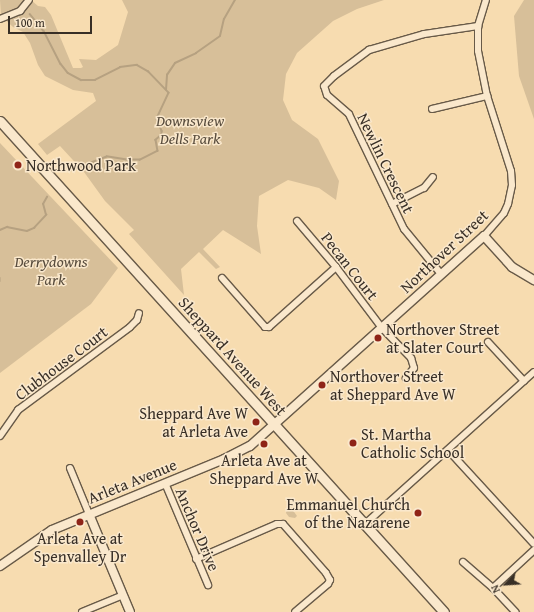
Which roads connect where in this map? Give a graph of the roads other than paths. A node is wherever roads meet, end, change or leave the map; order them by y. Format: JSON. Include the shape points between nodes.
{"nodes":[{"id":1,"x":29,"y":0,"type":"edge"},
{"id":2,"x":486,"y":0,"type":"edge"},
{"id":3,"x":0,"y":19,"type":"edge"},
{"id":4,"x":478,"y":26,"type":"junction"},
{"id":5,"x":487,"y":96,"type":"junction"},
{"id":6,"x":432,"y":109,"type":"dead end"},
{"id":7,"x":0,"y":120,"type":"edge"},
{"id":8,"x":433,"y":177,"type":"dead end"},
{"id":9,"x":392,"y":204,"type":"junction"},
{"id":10,"x":297,"y":221,"type":"dead end"},
{"id":11,"x":484,"y":236,"type":"junction"},
{"id":12,"x":336,"y":267,"type":"junction"},
{"id":13,"x":441,"y":274,"type":"junction"},
{"id":14,"x":222,"y":278,"type":"dead end"},
{"id":15,"x":534,"y":280,"type":"edge"},
{"id":16,"x":139,"y":313,"type":"dead end"},
{"id":17,"x":382,"y":328,"type":"junction"},
{"id":18,"x":488,"y":342,"type":"dead end"},
{"id":19,"x":534,"y":372,"type":"edge"},
{"id":20,"x":406,"y":378,"type":"dead end"},
{"id":21,"x":524,"y":381,"type":"junction"},
{"id":22,"x":275,"y":424,"type":"junction"},
{"id":23,"x":0,"y":436,"type":"edge"},
{"id":24,"x":448,"y":450,"type":"junction"},
{"id":25,"x":70,"y":468,"type":"dead end"},
{"id":26,"x":165,"y":483,"type":"junction"},
{"id":27,"x":89,"y":514,"type":"junction"},
{"id":28,"x":365,"y":524,"type":"junction"},
{"id":29,"x":534,"y":544,"type":"edge"},
{"id":30,"x":534,"y":550,"type":"edge"},
{"id":31,"x":196,"y":559,"type":"junction"},
{"id":32,"x":463,"y":562,"type":"dead end"},
{"id":33,"x":0,"y":566,"type":"edge"},
{"id":34,"x":208,"y":584,"type":"dead end"},
{"id":35,"x":494,"y":588,"type":"junction"},
{"id":36,"x":123,"y":595,"type":"junction"},
{"id":37,"x":82,"y":612,"type":"edge"},
{"id":38,"x":130,"y":612,"type":"edge"},
{"id":39,"x":295,"y":612,"type":"edge"},
{"id":40,"x":444,"y":612,"type":"edge"},
{"id":41,"x":515,"y":612,"type":"edge"}],
"edges":[{"from":1,"to":3,"type":"street","via":[[20,11]]},
{"from":2,"to":4,"type":"street","name":"Northover Street"},
{"from":4,"to":5,"type":"street","name":"Northover Street","via":[[478,50]]},
{"from":4,"to":9,"type":"street","name":"Newlin Crescent","via":[[424,34],[369,50],[324,86],[327,95],[349,114]]},
{"from":5,"to":6,"type":"street"},
{"from":5,"to":11,"type":"street","name":"Northover Street","via":[[511,170],[512,185],[504,213]]},
{"from":7,"to":22,"type":"main road","name":"Sheppard Avenue West"},
{"from":8,"to":9,"type":"street","via":[[424,188]]},
{"from":9,"to":13,"type":"street","name":"Newlin Crescent","via":[[404,229]]},
{"from":10,"to":12,"type":"street","name":"Pecan Court"},
{"from":11,"to":13,"type":"street","name":"Northover Street"},
{"from":11,"to":15,"type":"street","via":[[512,267]]},
{"from":12,"to":14,"type":"street","via":[[269,327],[265,327]]},
{"from":12,"to":17,"type":"street","name":"Pecan Court"},
{"from":13,"to":17,"type":"street","name":"Northover Street"},
{"from":16,"to":23,"type":"street","name":"Clubhouse Court","via":[[137,320],[130,327],[18,410]]},
{"from":17,"to":20,"type":"street","name":"Pecan Court","via":[[412,358],[414,368]]},
{"from":17,"to":22,"type":"street","name":"Northover Street"},
{"from":18,"to":21,"type":"street"},
{"from":19,"to":21,"type":"street"},
{"from":21,"to":24,"type":"street"},
{"from":22,"to":26,"type":"street","name":"Arleta Avenue","via":[[250,446]]},
{"from":22,"to":28,"type":"main road","name":"Sheppard Avenue West"},
{"from":24,"to":28,"type":"street"},
{"from":24,"to":29,"type":"street"},
{"from":25,"to":27,"type":"street"},
{"from":26,"to":27,"type":"street","name":"Arleta Avenue"},
{"from":26,"to":31,"type":"street","name":"Anchor Drive"},
{"from":27,"to":33,"type":"street","name":"Arleta Avenue","via":[[52,530]]},
{"from":27,"to":36,"type":"street"},
{"from":28,"to":40,"type":"main road","name":"Sheppard Avenue West"},
{"from":30,"to":35,"type":"street"},
{"from":31,"to":34,"type":"street","name":"Anchor Drive"},
{"from":31,"to":39,"type":"street","via":[[277,524],[283,524],[330,580]]},
{"from":32,"to":35,"type":"street"},
{"from":35,"to":41,"type":"street"},
{"from":36,"to":37,"type":"street"},
{"from":36,"to":38,"type":"street"}]}
